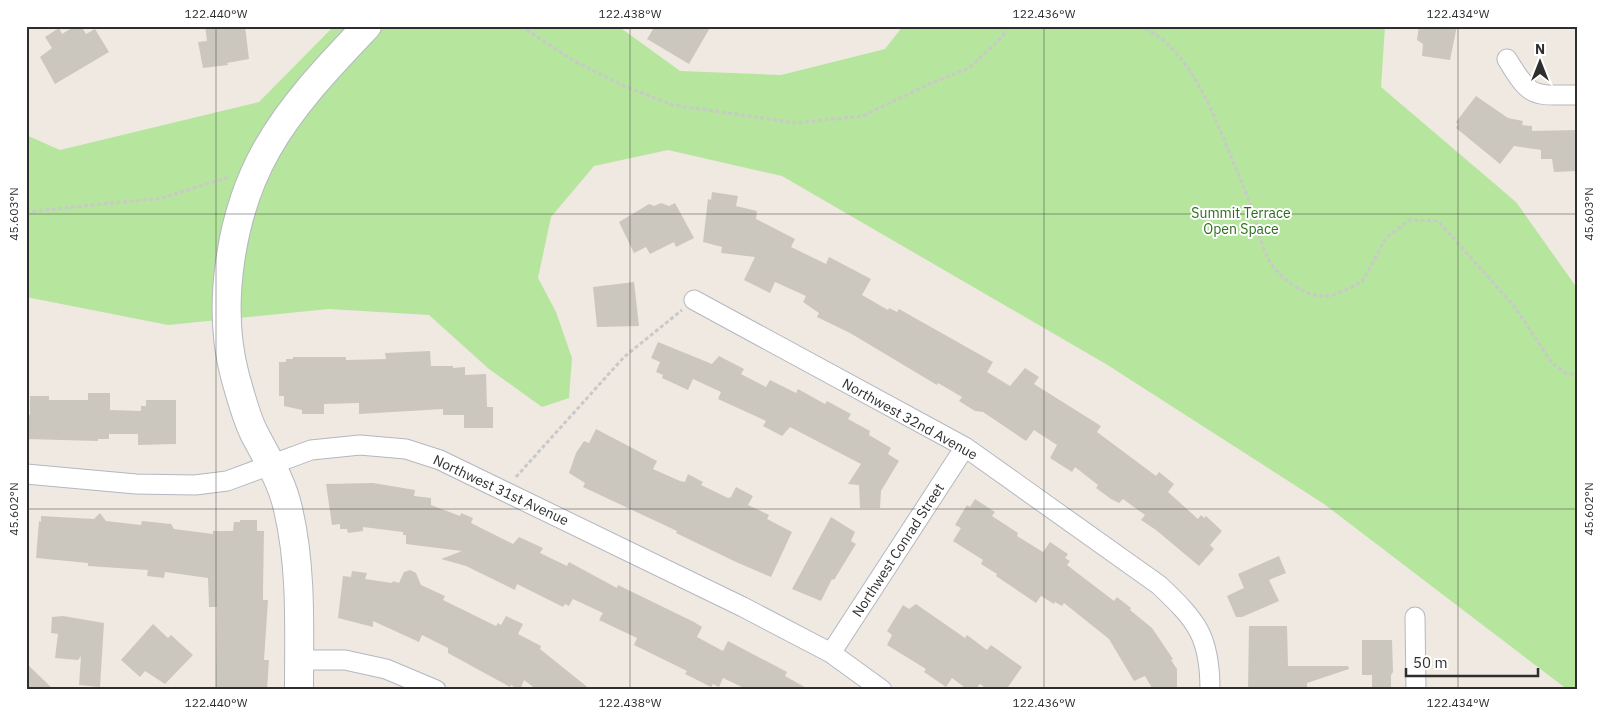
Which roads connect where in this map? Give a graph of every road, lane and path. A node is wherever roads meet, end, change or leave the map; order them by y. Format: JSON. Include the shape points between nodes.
{"nodes":[{"id":1,"x":368,"y":26,"type":"edge"},
{"id":2,"x":521,"y":26,"type":"edge"},
{"id":3,"x":1006,"y":26,"type":"edge"},
{"id":4,"x":1139,"y":26,"type":"edge"},
{"id":5,"x":1507,"y":59,"type":"dead end"},
{"id":6,"x":1577,"y":95,"type":"edge"},
{"id":7,"x":258,"y":169,"type":"junction"},
{"id":8,"x":26,"y":212,"type":"edge"},
{"id":9,"x":694,"y":300,"type":"joint"},
{"id":10,"x":1577,"y":375,"type":"edge"},
{"id":11,"x":965,"y":447,"type":"junction"},
{"id":12,"x":273,"y":465,"type":"junction"},
{"id":13,"x":26,"y":474,"type":"edge"},
{"id":14,"x":504,"y":490,"type":"junction"},
{"id":15,"x":1415,"y":617,"type":"dead end"},
{"id":16,"x":831,"y":653,"type":"junction"},
{"id":17,"x":299,"y":660,"type":"junction"},
{"id":18,"x":299,"y":690,"type":"edge"},
{"id":19,"x":436,"y":690,"type":"edge"},
{"id":20,"x":882,"y":690,"type":"edge"},
{"id":21,"x":1210,"y":690,"type":"edge"},
{"id":22,"x":1416,"y":690,"type":"edge"}],
"edges":[{"from":1,"to":7,"type":"street","via":[[304,94],[267,149]]},
{"from":2,"to":3,"type":"path","via":[[574,61],[624,86],[673,105],[796,123],[863,116],[927,84],[969,68],[1003,36]]},
{"from":4,"to":10,"type":"path","via":[[1164,42],[1188,69],[1213,111],[1267,256],[1280,275],[1311,294],[1327,296],[1362,282],[1386,238],[1409,220],[1438,221],[1514,306],[1552,363],[1566,373]]},
{"from":5,"to":6,"type":"street","via":[[1522,84],[1538,95]]},
{"from":7,"to":8,"type":"path","via":[[162,198]]},
{"from":7,"to":12,"type":"street","via":[[243,201],[228,273],[227,319],[234,375],[253,431]]},
{"from":9,"to":11,"type":"street","name":"Northwest 32nd Avenue"},
{"from":9,"to":14,"type":"path","via":[[624,357]]},
{"from":11,"to":16,"type":"street","name":"Northwest Conrad Street"},
{"from":11,"to":21,"type":"street","name":"Northwest 32nd Avenue","via":[[1159,585],[1186,610],[1202,634],[1210,665]]},
{"from":12,"to":13,"type":"street","name":"Northwest 31st Avenue","via":[[227,481],[195,485],[136,484]]},
{"from":12,"to":14,"type":"street","name":"Northwest 31st Avenue","via":[[312,450],[360,445],[406,449],[440,460]]},
{"from":12,"to":17,"type":"street","via":[[288,508],[298,572]]},
{"from":14,"to":16,"type":"street","name":"Northwest 31st Avenue"},
{"from":15,"to":22,"type":"street"},
{"from":16,"to":20,"type":"street","name":"Northwest 31st Avenue"},
{"from":17,"to":18,"type":"street"},
{"from":17,"to":19,"type":"street","via":[[345,660],[386,668]]}]}
